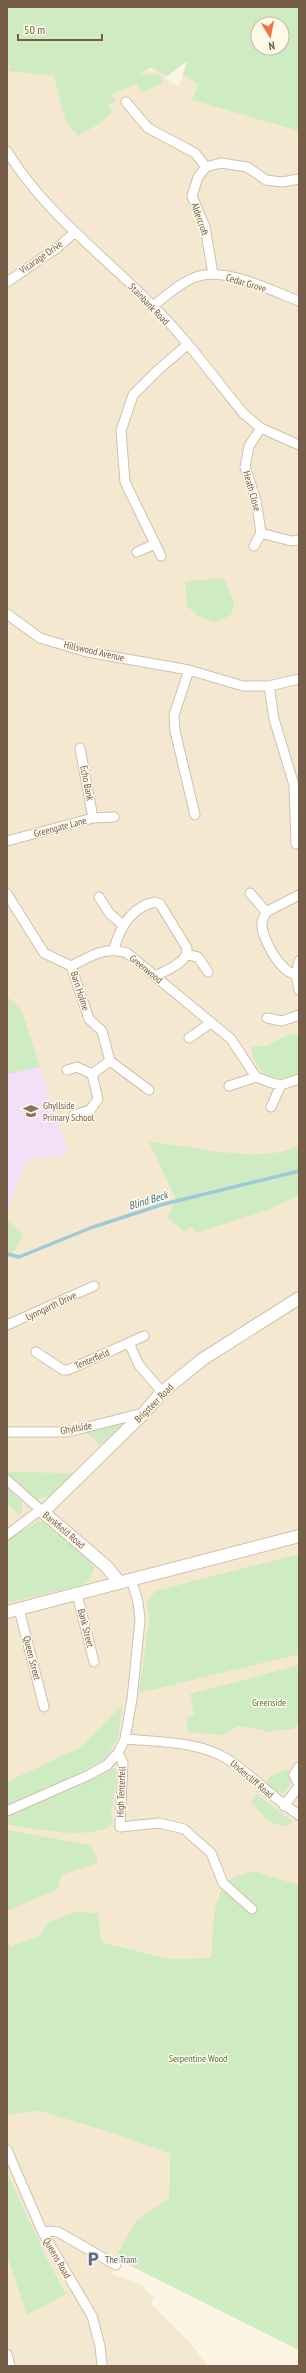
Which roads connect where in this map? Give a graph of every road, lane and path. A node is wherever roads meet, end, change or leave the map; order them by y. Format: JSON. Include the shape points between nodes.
{"nodes":[{"id":1,"x":126,"y":102,"type":"dead end"},
{"id":2,"x":7,"y":151,"type":"edge"},
{"id":3,"x":206,"y":167,"type":"junction"},
{"id":4,"x":299,"y":179,"type":"edge"},
{"id":5,"x":75,"y":232,"type":"junction"},
{"id":6,"x":213,"y":274,"type":"junction"},
{"id":7,"x":7,"y":282,"type":"edge"},
{"id":8,"x":299,"y":301,"type":"edge"},
{"id":9,"x":153,"y":306,"type":"junction"},
{"id":10,"x":187,"y":345,"type":"junction"},
{"id":11,"x":261,"y":428,"type":"junction"},
{"id":12,"x":299,"y":445,"type":"edge"},
{"id":13,"x":261,"y":533,"type":"junction"},
{"id":14,"x":299,"y":540,"type":"edge"},
{"id":15,"x":155,"y":544,"type":"junction"},
{"id":16,"x":254,"y":546,"type":"dead end"},
{"id":17,"x":137,"y":552,"type":"dead end"},
{"id":18,"x":161,"y":556,"type":"dead end"},
{"id":19,"x":7,"y":614,"type":"edge"},
{"id":20,"x":189,"y":670,"type":"junction"},
{"id":21,"x":299,"y":679,"type":"edge"},
{"id":22,"x":269,"y":686,"type":"junction"},
{"id":23,"x":80,"y":748,"type":"dead end"},
{"id":24,"x":195,"y":815,"type":"dead end"},
{"id":25,"x":114,"y":817,"type":"dead end"},
{"id":26,"x":93,"y":818,"type":"junction"},
{"id":27,"x":7,"y":841,"type":"edge"},
{"id":28,"x":296,"y":844,"type":"dead end"},
{"id":29,"x":250,"y":893,"type":"dead end"},
{"id":30,"x":7,"y":894,"type":"edge"},
{"id":31,"x":299,"y":895,"type":"edge"},
{"id":32,"x":99,"y":897,"type":"dead end"},
{"id":33,"x":266,"y":912,"type":"junction"},
{"id":34,"x":123,"y":925,"type":"junction"},
{"id":35,"x":114,"y":949,"type":"junction"},
{"id":36,"x":188,"y":955,"type":"junction"},
{"id":37,"x":299,"y":961,"type":"edge"},
{"id":38,"x":71,"y":966,"type":"junction"},
{"id":39,"x":208,"y":972,"type":"dead end"},
{"id":40,"x":296,"y":974,"type":"junction"},
{"id":41,"x":156,"y":976,"type":"junction"},
{"id":42,"x":299,"y":990,"type":"edge"},
{"id":43,"x":299,"y":1015,"type":"edge"},
{"id":44,"x":267,"y":1018,"type":"dead end"},
{"id":45,"x":211,"y":1023,"type":"junction"},
{"id":46,"x":189,"y":1038,"type":"dead end"},
{"id":47,"x":110,"y":1062,"type":"junction"},
{"id":48,"x":67,"y":1070,"type":"dead end"},
{"id":49,"x":92,"y":1074,"type":"junction"},
{"id":50,"x":256,"y":1077,"type":"junction"},
{"id":51,"x":299,"y":1079,"type":"edge"},
{"id":52,"x":281,"y":1084,"type":"junction"},
{"id":53,"x":229,"y":1086,"type":"dead end"},
{"id":54,"x":149,"y":1090,"type":"dead end"},
{"id":55,"x":271,"y":1107,"type":"dead end"},
{"id":56,"x":74,"y":1115,"type":"dead end"},
{"id":57,"x":94,"y":1286,"type":"dead end"},
{"id":58,"x":299,"y":1298,"type":"edge"},
{"id":59,"x":7,"y":1325,"type":"edge"},
{"id":60,"x":144,"y":1336,"type":"dead end"},
{"id":61,"x":129,"y":1343,"type":"junction"},
{"id":62,"x":36,"y":1352,"type":"dead end"},
{"id":63,"x":162,"y":1392,"type":"junction"},
{"id":64,"x":144,"y":1413,"type":"junction"},
{"id":65,"x":7,"y":1432,"type":"edge"},
{"id":66,"x":7,"y":1480,"type":"edge"},
{"id":67,"x":42,"y":1511,"type":"junction"},
{"id":68,"x":7,"y":1535,"type":"edge"},
{"id":69,"x":299,"y":1536,"type":"edge"},
{"id":70,"x":131,"y":1579,"type":"junction"},
{"id":71,"x":119,"y":1582,"type":"junction"},
{"id":72,"x":77,"y":1594,"type":"junction"},
{"id":73,"x":19,"y":1608,"type":"junction"},
{"id":74,"x":7,"y":1612,"type":"edge"},
{"id":75,"x":94,"y":1662,"type":"dead end"},
{"id":76,"x":44,"y":1707,"type":"dead end"},
{"id":77,"x":125,"y":1739,"type":"junction"},
{"id":78,"x":118,"y":1753,"type":"junction"},
{"id":79,"x":299,"y":1767,"type":"edge"},
{"id":80,"x":299,"y":1786,"type":"edge"},
{"id":81,"x":284,"y":1806,"type":"junction"},
{"id":82,"x":7,"y":1811,"type":"edge"},
{"id":83,"x":299,"y":1815,"type":"edge"},
{"id":84,"x":252,"y":1909,"type":"dead end"},
{"id":85,"x":7,"y":2150,"type":"edge"},
{"id":86,"x":43,"y":2233,"type":"junction"},
{"id":87,"x":116,"y":2265,"type":"dead end"},
{"id":88,"x":7,"y":2354,"type":"edge"},
{"id":89,"x":10,"y":2366,"type":"edge"},
{"id":90,"x":102,"y":2366,"type":"edge"}],
"edges":[{"from":1,"to":3,"type":"street","via":[[148,128],[195,153]]},
{"from":2,"to":5,"type":"street","name":"Stainbank Road","via":[[23,178]]},
{"from":3,"to":4,"type":"street","via":[[221,163],[247,166],[266,180],[282,182]]},
{"from":3,"to":6,"type":"street","name":"Aldercroft","via":[[198,177],[192,196],[205,227]]},
{"from":5,"to":7,"type":"street","name":"Vicarage Drive","via":[[57,248]]},
{"from":5,"to":9,"type":"street","name":"Stainbank Road"},
{"from":6,"to":8,"type":"street","name":"Cedar Grove","via":[[238,279]]},
{"from":6,"to":9,"type":"street","name":"Cedar Grove","via":[[179,286]]},
{"from":9,"to":10,"type":"street","name":"Stainbank Road"},
{"from":10,"to":11,"type":"street","name":"Stainbank Road","via":[[244,414]]},
{"from":10,"to":15,"type":"street","via":[[133,395],[121,431],[125,482]]},
{"from":11,"to":12,"type":"street","name":"Stainbank Road"},
{"from":11,"to":13,"type":"street","name":"Heath Close","via":[[249,446],[245,467],[256,500]]},
{"from":13,"to":14,"type":"street","via":[[291,541]]},
{"from":13,"to":16,"type":"street"},
{"from":15,"to":17,"type":"street"},
{"from":15,"to":18,"type":"street"},
{"from":19,"to":20,"type":"street","name":"Hillswood Avenue","via":[[40,638],[87,652]]},
{"from":20,"to":22,"type":"street","name":"Hillswood Avenue","via":[[243,686]]},
{"from":20,"to":24,"type":"street","via":[[174,715],[175,731]]},
{"from":21,"to":22,"type":"street","name":"Hillswood Avenue"},
{"from":22,"to":28,"type":"street","via":[[274,718],[294,785]]},
{"from":23,"to":26,"type":"street","name":"Echo Bank"},
{"from":25,"to":26,"type":"street","name":"Greengate Lane"},
{"from":26,"to":27,"type":"street","name":"Greengate Lane"},
{"from":29,"to":33,"type":"street"},
{"from":30,"to":38,"type":"street","name":"Barn Holme","via":[[44,953]]},
{"from":31,"to":33,"type":"street"},
{"from":32,"to":34,"type":"street","via":[[110,914]]},
{"from":33,"to":40,"type":"street","via":[[262,924],[268,943],[287,972]]},
{"from":34,"to":35,"type":"street"},
{"from":34,"to":36,"type":"street","via":[[140,907],[155,902],[160,904],[187,948]]},
{"from":35,"to":38,"type":"street"},
{"from":35,"to":41,"type":"street","name":"Greenwood","via":[[127,953]]},
{"from":36,"to":39,"type":"street","via":[[198,957]]},
{"from":36,"to":41,"type":"street"},
{"from":37,"to":40,"type":"street"},
{"from":38,"to":47,"type":"street","name":"Barn Holme","via":[[89,1019],[102,1031]]},
{"from":40,"to":42,"type":"street"},
{"from":41,"to":45,"type":"street","name":"Greenwood"},
{"from":43,"to":44,"type":"street","via":[[282,1021]]},
{"from":45,"to":46,"type":"street"},
{"from":45,"to":50,"type":"street","name":"Greenwood","via":[[231,1039]]},
{"from":47,"to":49,"type":"street"},
{"from":47,"to":54,"type":"street"},
{"from":48,"to":49,"type":"street","via":[[77,1067]]},
{"from":49,"to":56,"type":"street","via":[[98,1099],[90,1110]]},
{"from":50,"to":52,"type":"street"},
{"from":50,"to":53,"type":"street"},
{"from":51,"to":52,"type":"street"},
{"from":52,"to":55,"type":"street"},
{"from":57,"to":59,"type":"street","name":"Lynngarth Drive"},
{"from":58,"to":63,"type":"street","name":"Brigsteer Road","via":[[203,1359]]},
{"from":60,"to":61,"type":"street","name":"Tenterfield"},
{"from":61,"to":62,"type":"street","name":"Tenterfield","via":[[68,1370],[62,1370]]},
{"from":61,"to":63,"type":"street","via":[[139,1365]]},
{"from":63,"to":64,"type":"street","name":"Brigsteer Road"},
{"from":64,"to":65,"type":"street","name":"Ghyllside","via":[[68,1432]]},
{"from":64,"to":67,"type":"street","name":"Brigsteer Road"},
{"from":66,"to":67,"type":"street","name":"Bankfield Road"},
{"from":67,"to":68,"type":"street","name":"Brigsteer Road"},
{"from":67,"to":71,"type":"street","name":"Bankfield Road","via":[[107,1567]]},
{"from":69,"to":70,"type":"street"},
{"from":70,"to":71,"type":"street"},
{"from":70,"to":77,"type":"street","name":"High Tenterfell","via":[[140,1620]]},
{"from":71,"to":72,"type":"street"},
{"from":72,"to":73,"type":"street"},
{"from":72,"to":75,"type":"street","name":"Bank Street"},
{"from":73,"to":74,"type":"street"},
{"from":73,"to":76,"type":"street","name":"Queen Street"},
{"from":77,"to":78,"type":"street","name":"High Tenterfell"},
{"from":77,"to":81,"type":"street","name":"Undercliff Road","via":[[188,1744],[228,1759]]},
{"from":78,"to":82,"type":"street","name":"High Tenterfell","via":[[107,1765],[89,1775]]},
{"from":78,"to":84,"type":"street","name":"High Tenterfell","via":[[123,1764],[120,1827],[159,1823],[184,1829],[211,1853],[223,1884]]},
{"from":79,"to":80,"type":"street","via":[[294,1775]]},
{"from":80,"to":81,"type":"street"},
{"from":81,"to":83,"type":"street","name":"Undercliff Road"},
{"from":85,"to":86,"type":"street","name":"Queens Road"},
{"from":86,"to":87,"type":"street","via":[[58,2232]]},
{"from":86,"to":90,"type":"street","name":"Queens Road","via":[[92,2316]]},
{"from":88,"to":89,"type":"street"}]}
